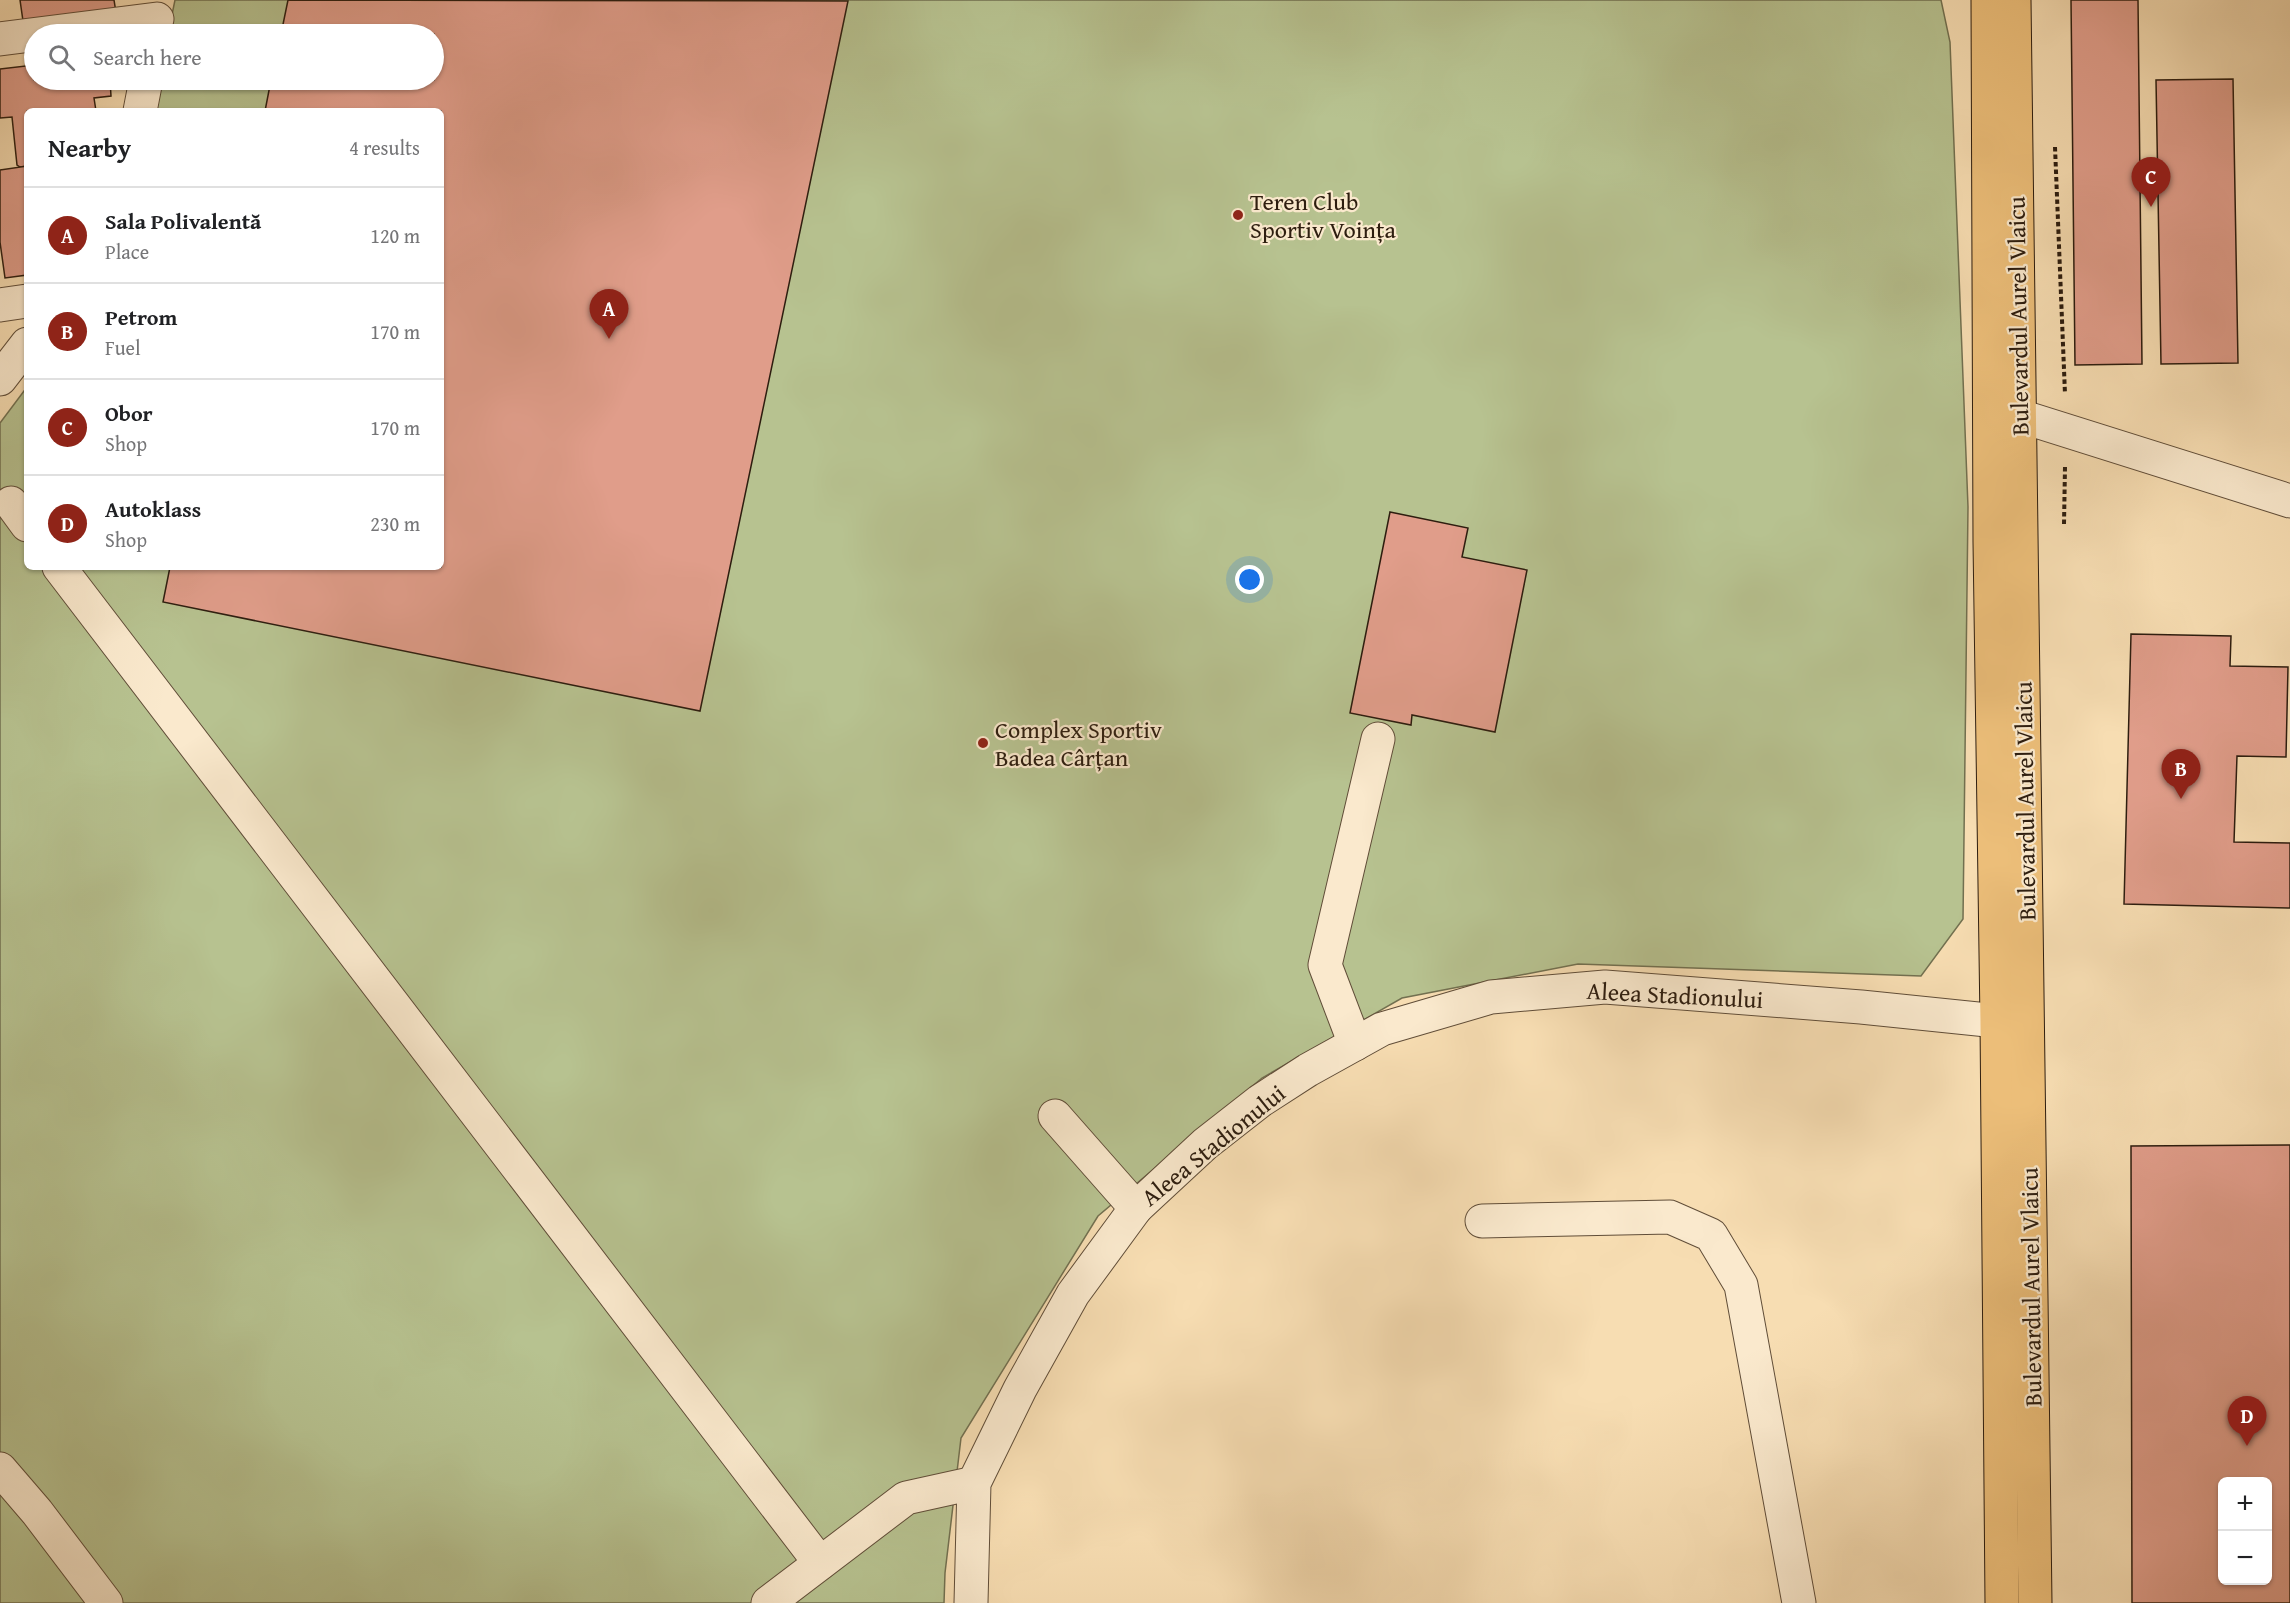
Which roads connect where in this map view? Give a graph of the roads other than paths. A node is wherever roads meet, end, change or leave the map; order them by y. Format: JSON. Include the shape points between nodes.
{"nodes":[{"id":1,"x":1988,"y":0,"type":"edge"},
{"id":2,"x":2014,"y":0,"type":"edge"},
{"id":3,"x":157,"y":18,"type":"edge"},
{"id":4,"x":112,"y":24,"type":"edge"},
{"id":5,"x":24,"y":36,"type":"edge"},
{"id":6,"x":0,"y":39,"type":"edge"},
{"id":7,"x":144,"y":90,"type":"edge"},
{"id":8,"x":141,"y":108,"type":"edge"},
{"id":9,"x":24,"y":301,"type":"edge"},
{"id":10,"x":0,"y":304,"type":"edge"},
{"id":11,"x":24,"y":348,"type":"edge"},
{"id":12,"x":0,"y":379,"type":"edge"},
{"id":13,"x":2020,"y":416,"type":"junction"},
{"id":14,"x":2290,"y":501,"type":"edge"},
{"id":15,"x":61,"y":570,"type":"edge"},
{"id":16,"x":1378,"y":739,"type":"dead end"},
{"id":17,"x":1997,"y":1021,"type":"junction"},
{"id":18,"x":1355,"y":1044,"type":"junction"},
{"id":19,"x":1054,"y":1116,"type":"dead end"},
{"id":20,"x":1136,"y":1208,"type":"junction"},
{"id":21,"x":1482,"y":1221,"type":"dead end"},
{"id":22,"x":0,"y":1469,"type":"edge"},
{"id":23,"x":974,"y":1483,"type":"junction"},
{"id":24,"x":820,"y":1563,"type":"junction"},
{"id":25,"x":106,"y":1603,"type":"edge"},
{"id":26,"x":768,"y":1603,"type":"edge"},
{"id":27,"x":971,"y":1603,"type":"edge"},
{"id":28,"x":1799,"y":1603,"type":"edge"},
{"id":29,"x":2002,"y":1603,"type":"edge"},
{"id":30,"x":2035,"y":1603,"type":"edge"}],
"edges":[{"from":1,"to":17,"type":"main road","name":"Bulevardul Aurel Vlaicu"},
{"from":2,"to":13,"type":"main road","name":"Bulevardul Aurel Vlaicu"},
{"from":3,"to":4,"type":"street"},
{"from":5,"to":6,"type":"street"},
{"from":7,"to":8,"type":"street"},
{"from":9,"to":10,"type":"street"},
{"from":11,"to":12,"type":"street"},
{"from":13,"to":14,"type":"street"},
{"from":13,"to":30,"type":"main road","name":"Bulevardul Aurel Vlaicu"},
{"from":15,"to":24,"type":"street"},
{"from":16,"to":18,"type":"street","via":[[1325,965]]},
{"from":17,"to":18,"type":"street","name":"Aleea Stadionului","via":[[1605,987],[1491,997],[1383,1029]]},
{"from":17,"to":29,"type":"main road","name":"Bulevardul Aurel Vlaicu"},
{"from":18,"to":20,"type":"street","name":"Aleea Stadionului","via":[[1260,1101],[1205,1144]]},
{"from":19,"to":20,"type":"street"},
{"from":20,"to":23,"type":"street","name":"Aleea Stadionului","via":[[1073,1294]]},
{"from":21,"to":28,"type":"street","via":[[1670,1216],[1711,1235],[1741,1285]]},
{"from":22,"to":25,"type":"street"},
{"from":23,"to":24,"type":"street","via":[[906,1498]]},
{"from":23,"to":27,"type":"street","name":"Aleea Stadionului"},
{"from":24,"to":26,"type":"street"}]}
